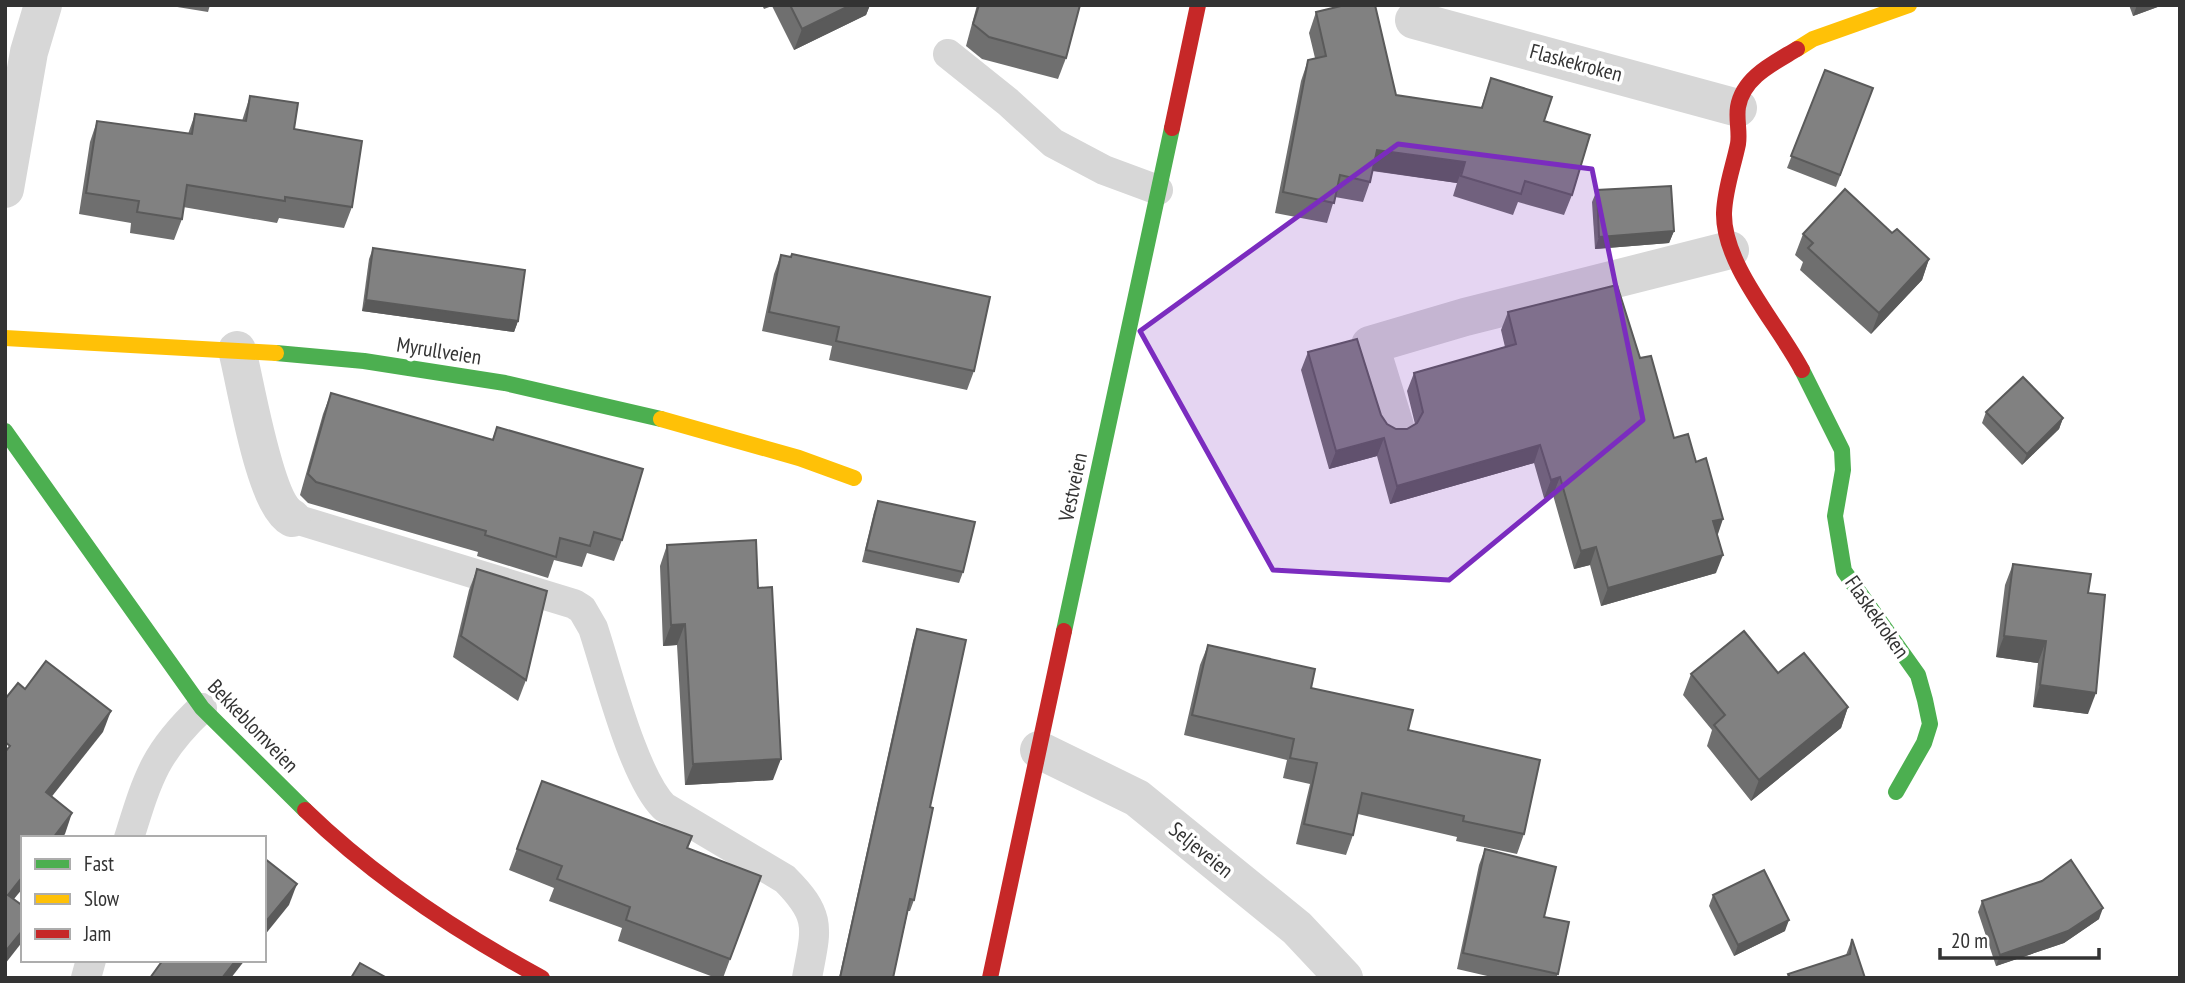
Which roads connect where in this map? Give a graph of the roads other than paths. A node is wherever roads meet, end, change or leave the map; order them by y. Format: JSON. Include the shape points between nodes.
{"nodes":[{"id":1,"x":43,"y":5,"type":"edge"},
{"id":2,"x":1198,"y":5,"type":"edge"},
{"id":3,"x":1909,"y":5,"type":"edge"},
{"id":4,"x":1414,"y":20,"type":"dead end"},
{"id":5,"x":17,"y":42,"type":"edge"},
{"id":6,"x":948,"y":54,"type":"dead end"},
{"id":7,"x":1738,"y":108,"type":"junction"},
{"id":8,"x":5,"y":189,"type":"edge"},
{"id":9,"x":1158,"y":190,"type":"junction"},
{"id":10,"x":1730,"y":250,"type":"junction"},
{"id":11,"x":5,"y":338,"type":"edge"},
{"id":12,"x":237,"y":350,"type":"junction"},
{"id":13,"x":1395,"y":426,"type":"edge"},
{"id":14,"x":5,"y":430,"type":"edge"},
{"id":15,"x":854,"y":478,"type":"dead end"},
{"id":16,"x":292,"y":518,"type":"joint"},
{"id":17,"x":202,"y":708,"type":"junction"},
{"id":18,"x":1039,"y":750,"type":"junction"},
{"id":19,"x":1896,"y":792,"type":"dead end"},
{"id":20,"x":130,"y":836,"type":"edge"},
{"id":21,"x":542,"y":978,"type":"edge"},
{"id":22,"x":807,"y":978,"type":"edge"},
{"id":23,"x":990,"y":978,"type":"edge"},
{"id":24,"x":1344,"y":978,"type":"edge"}],
"edges":[{"from":1,"to":5,"type":"street"},
{"from":2,"to":9,"type":"street","name":"Vestveien"},
{"from":3,"to":7,"type":"street","name":"Flaskekroken","via":[[1814,39],[1778,58],[1742,93]]},
{"from":4,"to":7,"type":"street","name":"Flaskekroken"},
{"from":5,"to":8,"type":"street"},
{"from":6,"to":9,"type":"lane","via":[[1053,143],[1104,170]]},
{"from":7,"to":10,"type":"street","name":"Flaskekroken","via":[[1738,143],[1727,180],[1724,215]]},
{"from":9,"to":18,"type":"street","name":"Vestveien"},
{"from":10,"to":13,"type":"street","via":[[1370,345]]},
{"from":10,"to":19,"type":"street","name":"Flaskekroken","via":[[1794,355],[1842,450],[1835,516],[1844,571],[1922,687],[1930,724]]},
{"from":11,"to":12,"type":"street","name":"Myrullveien"},
{"from":12,"to":15,"type":"street","name":"Myrullveien","via":[[364,361],[505,383],[681,424]]},
{"from":12,"to":16,"type":"street","via":[[265,472],[278,505]]},
{"from":14,"to":17,"type":"street","name":"Bekkeblomveien"},
{"from":16,"to":22,"type":"lane","via":[[582,610],[593,628],[641,773],[655,798],[785,879],[801,895],[816,923]]},
{"from":17,"to":20,"type":"lane","via":[[156,761]]},
{"from":17,"to":21,"type":"street","name":"Bekkeblomveien","via":[[334,838],[421,904]]},
{"from":18,"to":23,"type":"street","name":"Vestveien"},
{"from":18,"to":24,"type":"street","name":"Seljeveien","via":[[1137,798],[1297,928]]}]}
